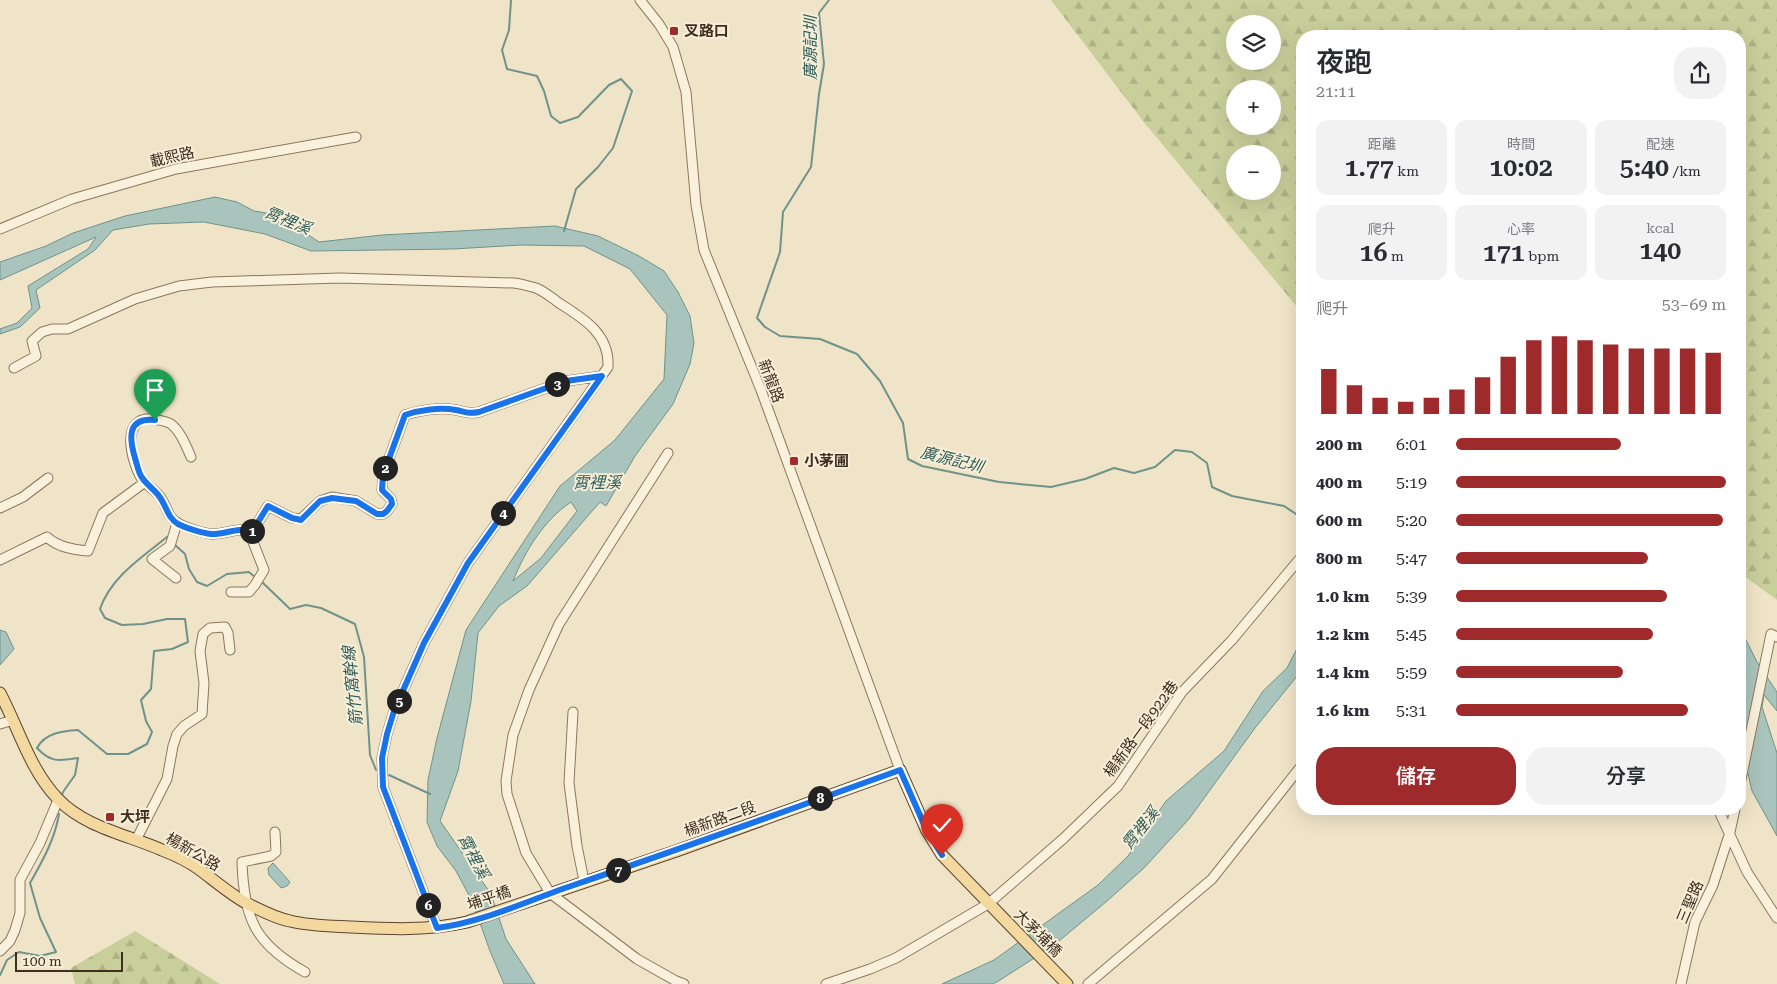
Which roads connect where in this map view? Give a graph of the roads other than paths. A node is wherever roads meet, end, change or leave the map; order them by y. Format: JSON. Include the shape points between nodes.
{"nodes":[{"id":1,"x":640,"y":0,"type":"edge"},
{"id":2,"x":356,"y":137,"type":"dead end"},
{"id":3,"x":0,"y":229,"type":"edge"},
{"id":4,"x":14,"y":368,"type":"dead end"},
{"id":5,"x":602,"y":376,"type":"junction"},
{"id":6,"x":668,"y":453,"type":"dead end"},
{"id":7,"x":191,"y":457,"type":"dead end"},
{"id":8,"x":48,"y":478,"type":"dead end"},
{"id":9,"x":145,"y":482,"type":"junction"},
{"id":10,"x":0,"y":508,"type":"edge"},
{"id":11,"x":177,"y":523,"type":"junction"},
{"id":12,"x":252,"y":532,"type":"junction"},
{"id":13,"x":0,"y":560,"type":"edge"},
{"id":14,"x":1296,"y":563,"type":"edge"},
{"id":15,"x":176,"y":578,"type":"dead end"},
{"id":16,"x":231,"y":592,"type":"dead end"},
{"id":17,"x":1777,"y":637,"type":"edge"},
{"id":18,"x":230,"y":650,"type":"dead end"},
{"id":19,"x":0,"y":694,"type":"edge"},
{"id":20,"x":573,"y":712,"type":"dead end"},
{"id":21,"x":13,"y":720,"type":"junction"},
{"id":22,"x":0,"y":724,"type":"edge"},
{"id":23,"x":1746,"y":755,"type":"edge"},
{"id":24,"x":900,"y":770,"type":"junction"},
{"id":25,"x":1296,"y":773,"type":"edge"},
{"id":26,"x":58,"y":800,"type":"junction"},
{"id":27,"x":1721,"y":815,"type":"edge"},
{"id":28,"x":1734,"y":815,"type":"edge"},
{"id":29,"x":275,"y":832,"type":"dead end"},
{"id":30,"x":1730,"y":832,"type":"junction"},
{"id":31,"x":136,"y":840,"type":"junction"},
{"id":32,"x":584,"y":881,"type":"junction"},
{"id":33,"x":550,"y":893,"type":"junction"},
{"id":34,"x":246,"y":903,"type":"junction"},
{"id":35,"x":988,"y":904,"type":"junction"},
{"id":36,"x":1777,"y":918,"type":"edge"},
{"id":37,"x":437,"y":928,"type":"junction"},
{"id":38,"x":0,"y":951,"type":"edge"},
{"id":39,"x":305,"y":972,"type":"dead end"},
{"id":40,"x":684,"y":984,"type":"edge"},
{"id":41,"x":826,"y":984,"type":"edge"},
{"id":42,"x":1067,"y":984,"type":"edge"},
{"id":43,"x":1088,"y":984,"type":"edge"},
{"id":44,"x":1681,"y":984,"type":"edge"}],
"edges":[{"from":1,"to":24,"type":"street","name":"新龍路","via":[[673,47],[686,92],[704,250],[761,390]]},
{"from":2,"to":3,"type":"street","name":"載熙路","via":[[176,169],[72,199]]},
{"from":4,"to":5,"type":"street","via":[[36,356],[32,342],[42,332],[68,329],[135,299],[180,286],[340,278],[514,283],[538,289],[576,314],[602,339],[608,355],[608,367]]},
{"from":5,"to":12,"type":"street","via":[[566,381],[479,412],[430,410],[405,415],[383,475],[382,490],[392,504],[387,511],[377,514],[356,501],[332,498],[320,501],[301,520],[268,506]]},
{"from":5,"to":37,"type":"street","via":[[468,563],[424,643],[387,734],[382,758],[383,787]]},
{"from":6,"to":33,"type":"street","via":[[559,624],[513,735],[506,794],[526,853]]},
{"from":7,"to":9,"type":"street","via":[[184,440],[171,424],[146,419],[137,422],[130,443]]},
{"from":8,"to":10,"type":"street"},
{"from":9,"to":11,"type":"street","via":[[161,498],[168,515]]},
{"from":9,"to":13,"type":"street","via":[[104,513],[88,551],[75,550],[47,537]]},
{"from":11,"to":12,"type":"street","via":[[210,534],[244,529]]},
{"from":11,"to":15,"type":"street","via":[[170,546],[152,559]]},
{"from":12,"to":16,"type":"street","via":[[264,570],[249,592]]},
{"from":14,"to":35,"type":"street","name":"楊新路一段922巷","via":[[1232,640],[1182,692],[1118,786]]},
{"from":17,"to":23,"type":"street","via":[[1771,634]]},
{"from":18,"to":31,"type":"street","via":[[224,627],[210,628],[203,634],[200,651],[204,683],[202,714],[177,734],[167,779]]},
{"from":19,"to":21,"type":"main road","name":"楊新公路"},
{"from":20,"to":32,"type":"street","via":[[569,783]]},
{"from":21,"to":22,"type":"street"},
{"from":21,"to":26,"type":"main road","name":"楊新公路","via":[[40,776]]},
{"from":24,"to":32,"type":"main road","name":"楊新路二段"},
{"from":24,"to":35,"type":"main road","name":"大茅埔橋","via":[[926,829],[942,855]]},
{"from":25,"to":43,"type":"street","via":[[1212,879]]},
{"from":26,"to":31,"type":"main road","name":"楊新公路","via":[[79,816]]},
{"from":26,"to":38,"type":"street","via":[[20,880],[20,914],[10,941]]},
{"from":27,"to":30,"type":"street"},
{"from":28,"to":30,"type":"street","name":"三聖路"},
{"from":29,"to":34,"type":"street","via":[[276,852],[242,862]]},
{"from":30,"to":36,"type":"street","via":[[1747,872]]},
{"from":30,"to":44,"type":"street","name":"三聖路","via":[[1713,885],[1694,922]]},
{"from":31,"to":34,"type":"main road","name":"楊新公路","via":[[180,858]]},
{"from":32,"to":33,"type":"main road","name":"楊新路二段"},
{"from":33,"to":37,"type":"main road","name":"埔平橋","via":[[467,922]]},
{"from":33,"to":40,"type":"street","via":[[637,959]]},
{"from":34,"to":37,"type":"main road","name":"楊新公路","via":[[276,917],[308,924]]},
{"from":34,"to":39,"type":"street","via":[[255,930],[278,955]]},
{"from":35,"to":41,"type":"street","name":"楊新路一段922巷","via":[[896,958]]},
{"from":35,"to":42,"type":"main road","name":"大茅埔橋"}]}
